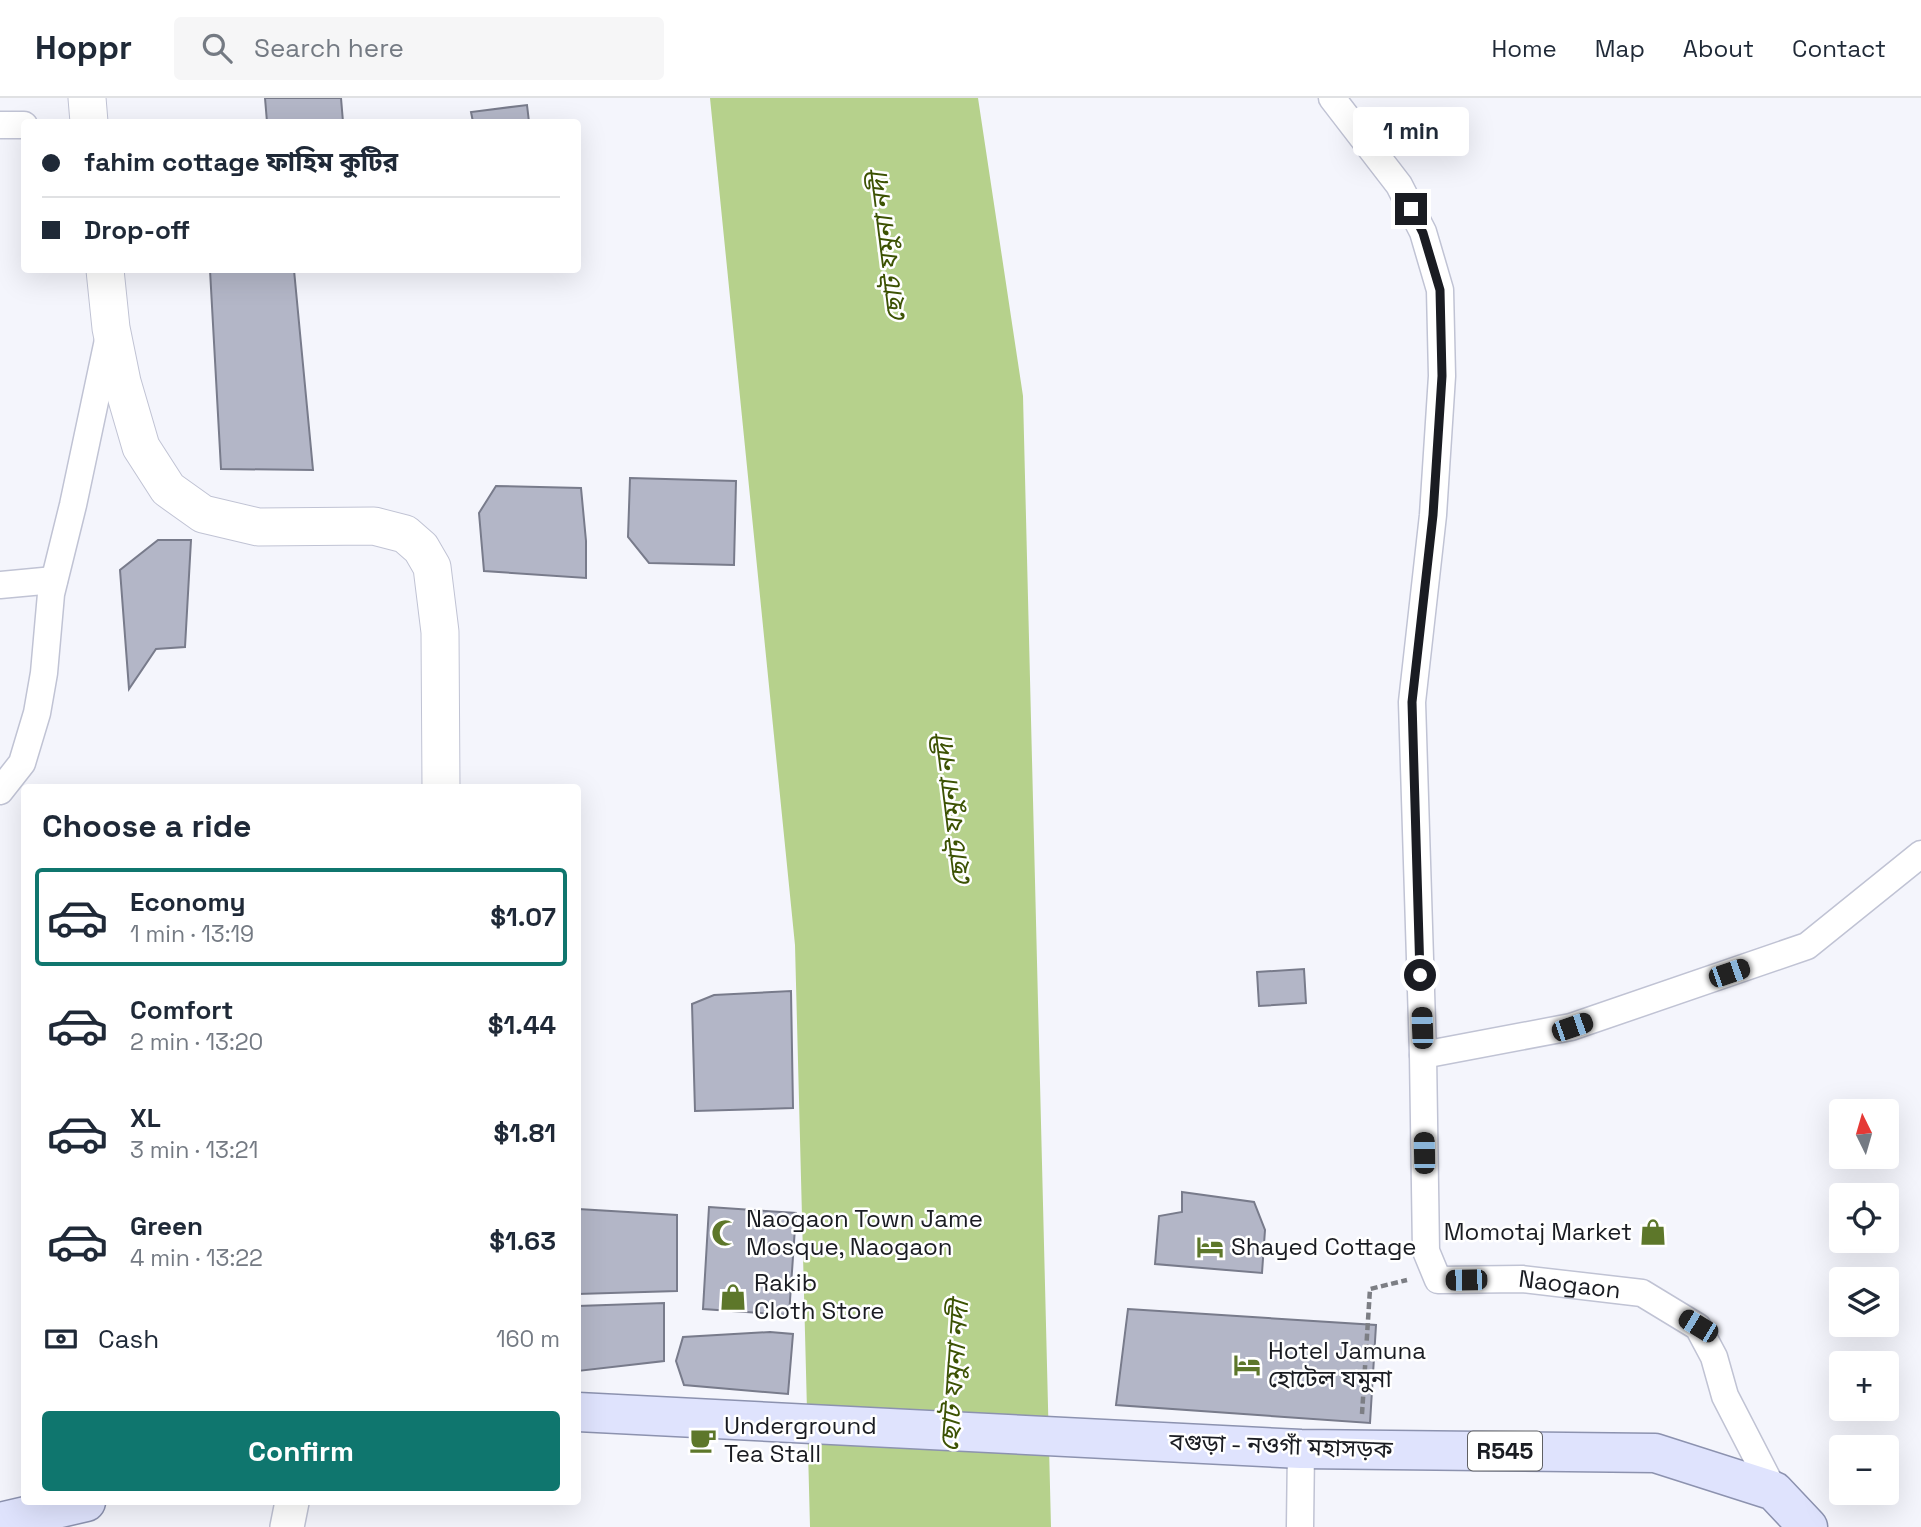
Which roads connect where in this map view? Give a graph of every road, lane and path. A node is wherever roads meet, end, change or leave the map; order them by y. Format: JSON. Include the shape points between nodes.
{"nodes":[{"id":1,"x":87,"y":98,"type":"edge"},
{"id":2,"x":1332,"y":98,"type":"edge"},
{"id":3,"x":89,"y":119,"type":"edge"},
{"id":4,"x":0,"y":125,"type":"edge"},
{"id":5,"x":21,"y":125,"type":"edge"},
{"id":6,"x":105,"y":273,"type":"edge"},
{"id":7,"x":111,"y":328,"type":"junction"},
{"id":8,"x":54,"y":580,"type":"junction"},
{"id":9,"x":0,"y":585,"type":"edge"},
{"id":10,"x":441,"y":784,"type":"edge"},
{"id":11,"x":0,"y":791,"type":"edge"},
{"id":12,"x":1921,"y":854,"type":"edge"},
{"id":13,"x":1423,"y":1055,"type":"junction"},
{"id":14,"x":1435,"y":1273,"type":"junction"},
{"id":15,"x":581,"y":1412,"type":"edge"},
{"id":16,"x":1301,"y":1449,"type":"junction"},
{"id":17,"x":1360,"y":1450,"type":"junction"},
{"id":18,"x":1774,"y":1491,"type":"junction"},
{"id":19,"x":73,"y":1505,"type":"edge"},
{"id":20,"x":291,"y":1505,"type":"edge"},
{"id":21,"x":0,"y":1522,"type":"edge"},
{"id":22,"x":287,"y":1527,"type":"edge"},
{"id":23,"x":1300,"y":1527,"type":"edge"},
{"id":24,"x":1808,"y":1527,"type":"edge"}],
"edges":[{"from":1,"to":3,"type":"main road"},
{"from":2,"to":13,"type":"street","via":[[1399,185],[1423,233],[1440,290],[1442,376],[1433,515],[1412,702]]},
{"from":4,"to":5,"type":"street"},
{"from":6,"to":7,"type":"main road"},
{"from":7,"to":8,"type":"street"},
{"from":7,"to":10,"type":"main road","via":[[141,447],[168,489],[203,514],[258,527],[374,526],[405,534],[421,548],[432,567],[439,632]]},
{"from":8,"to":9,"type":"street"},
{"from":8,"to":11,"type":"street","via":[[37,713],[22,763]]},
{"from":12,"to":13,"type":"street","via":[[1807,946],[1572,1027]]},
{"from":13,"to":14,"type":"street","via":[[1426,1251]]},
{"from":14,"to":17,"type":"path","via":[[1370,1289]]},
{"from":14,"to":18,"type":"street","name":"Naogaon","via":[[1438,1280],[1522,1279],[1642,1293],[1698,1326],[1714,1357],[1725,1396]]},
{"from":15,"to":16,"type":"main road","name":"বগুড়া - নওগাঁ মহাসড়ক","number":"R545"},
{"from":16,"to":17,"type":"main road","name":"বগুড়া - নওগাঁ মহাসড়ক","number":"R545"},
{"from":16,"to":23,"type":"street"},
{"from":17,"to":18,"type":"main road","name":"বগুড়া - নওগাঁ মহাসড়ক","number":"R545","via":[[1655,1452]]},
{"from":18,"to":24,"type":"main road","name":"বগুড়া - নওগাঁ মহাসড়ক","number":"R545"},
{"from":19,"to":21,"type":"main road"},
{"from":20,"to":22,"type":"street"}]}
